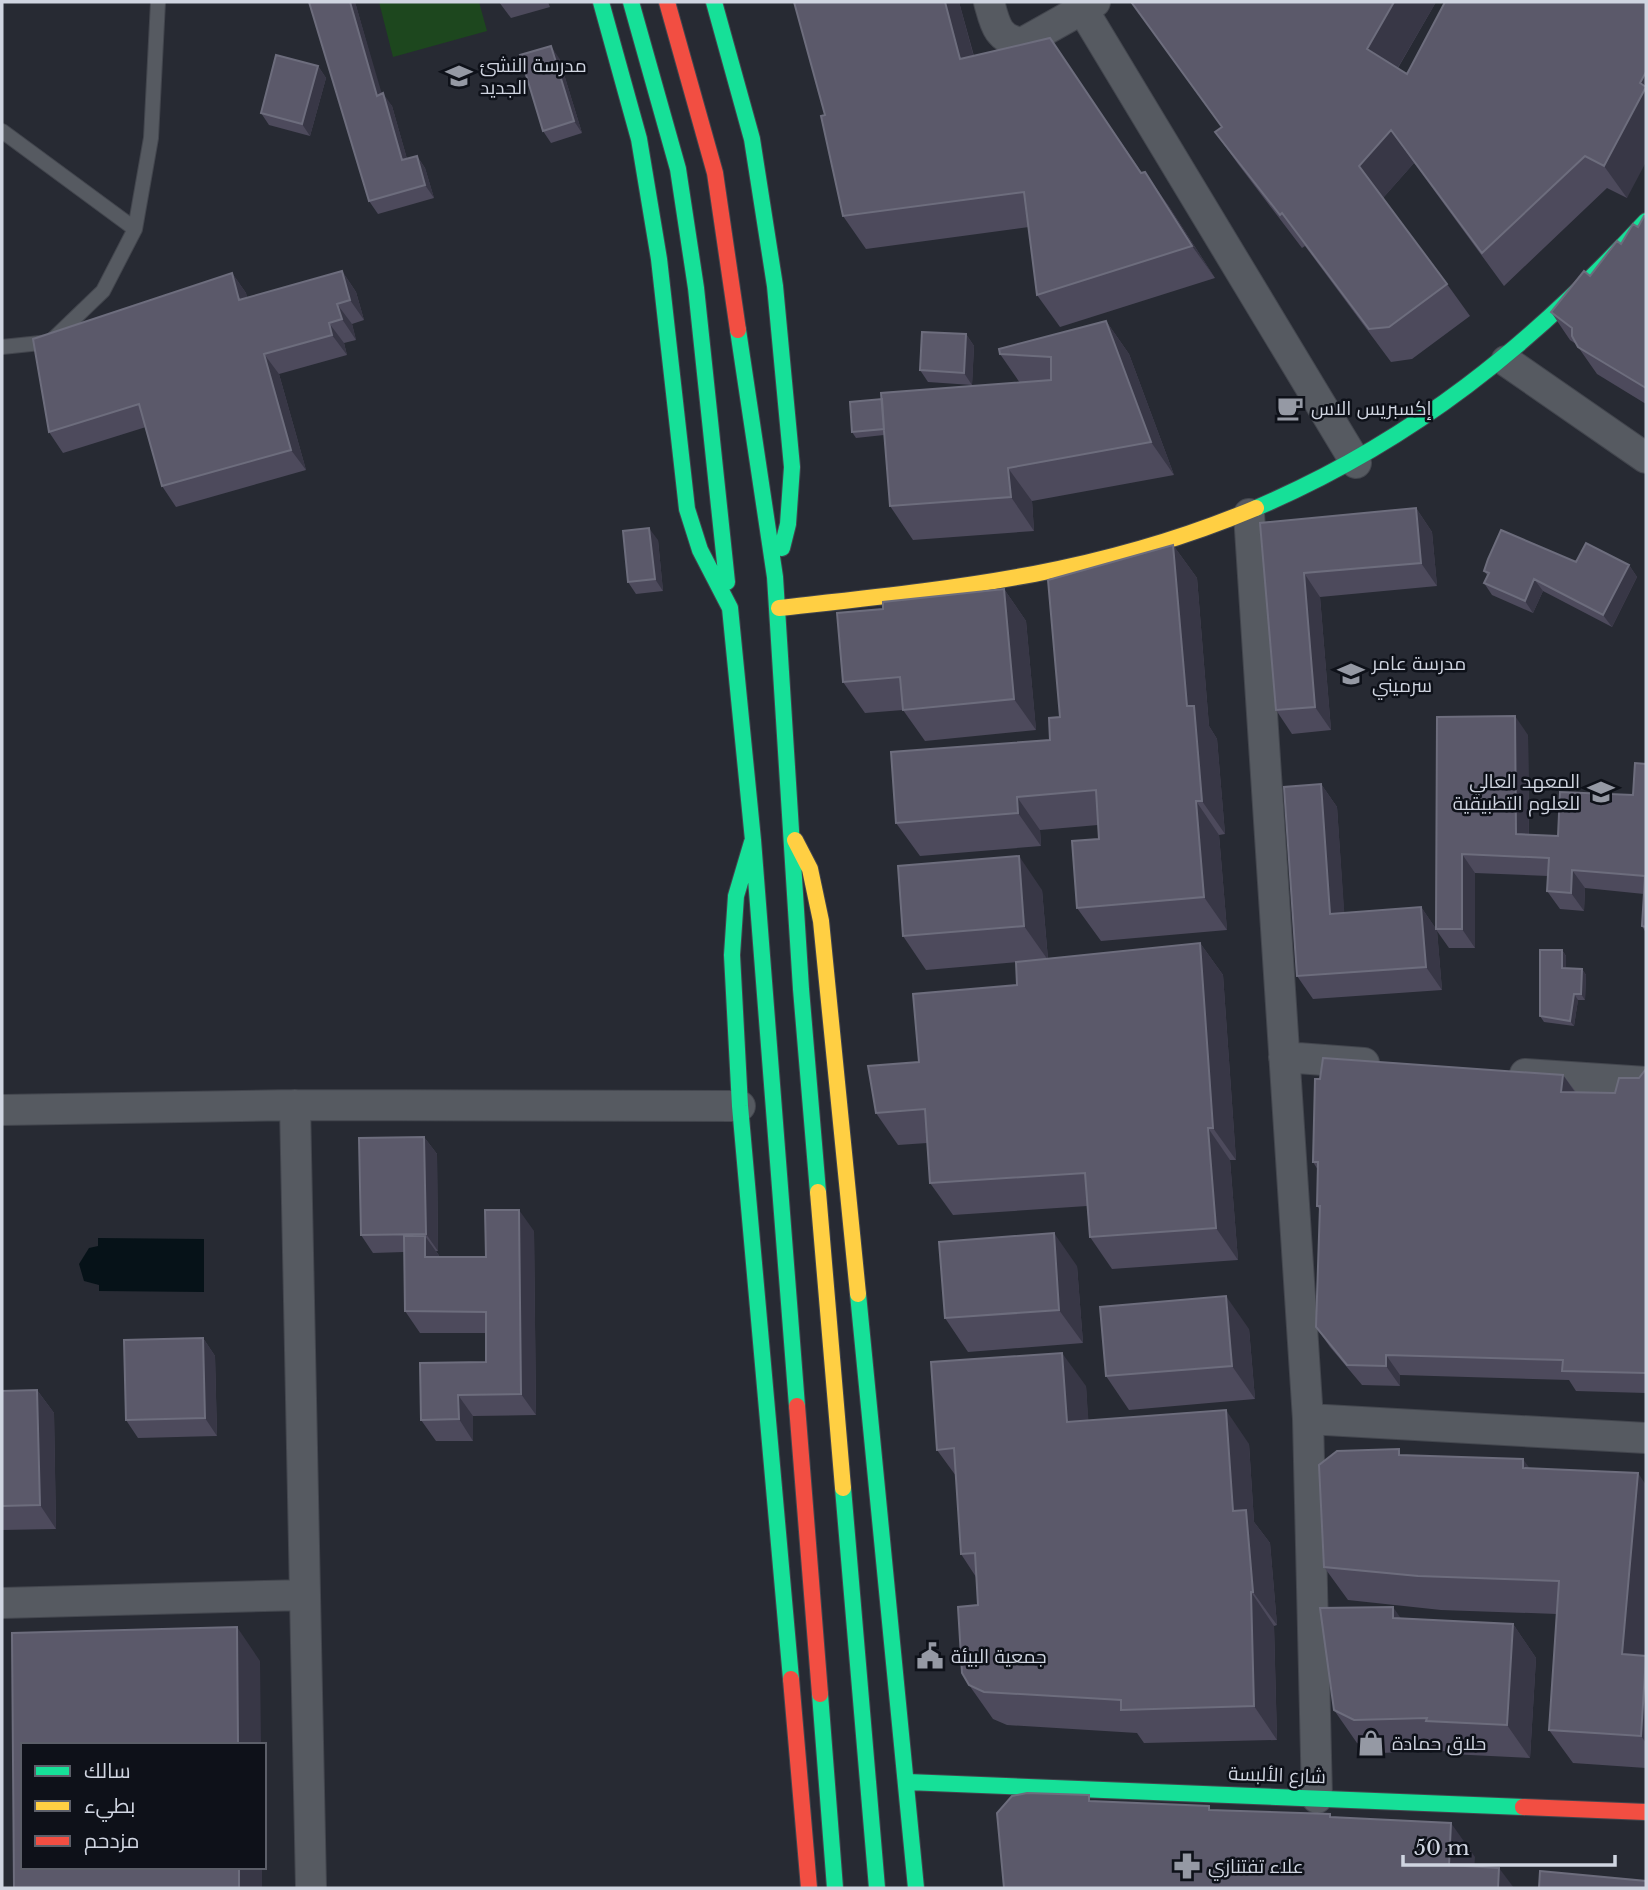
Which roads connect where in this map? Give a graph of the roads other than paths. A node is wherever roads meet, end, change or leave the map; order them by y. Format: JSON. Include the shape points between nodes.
{"nodes":[{"id":1,"x":158,"y":2,"type":"edge"},
{"id":2,"x":601,"y":2,"type":"edge"},
{"id":3,"x":631,"y":2,"type":"edge"},
{"id":4,"x":667,"y":2,"type":"edge"},
{"id":5,"x":714,"y":2,"type":"edge"},
{"id":6,"x":989,"y":2,"type":"edge"},
{"id":7,"x":1089,"y":6,"type":"edge"},
{"id":8,"x":2,"y":131,"type":"edge"},
{"id":9,"x":1646,"y":221,"type":"edge"},
{"id":10,"x":135,"y":229,"type":"junction"},
{"id":11,"x":2,"y":346,"type":"edge"},
{"id":12,"x":1506,"y":361,"type":"junction"},
{"id":13,"x":1646,"y":458,"type":"edge"},
{"id":14,"x":1356,"y":463,"type":"junction"},
{"id":15,"x":1250,"y":514,"type":"junction"},
{"id":16,"x":775,"y":577,"type":"junction"},
{"id":17,"x":730,"y":608,"type":"junction"},
{"id":18,"x":779,"y":608,"type":"junction"},
{"id":19,"x":793,"y":835,"type":"junction"},
{"id":20,"x":753,"y":840,"type":"junction"},
{"id":21,"x":1284,"y":1057,"type":"junction"},
{"id":22,"x":1396,"y":1065,"type":"edge"},
{"id":23,"x":1493,"y":1071,"type":"edge"},
{"id":24,"x":1646,"y":1082,"type":"edge"},
{"id":25,"x":295,"y":1105,"type":"junction"},
{"id":26,"x":740,"y":1106,"type":"junction"},
{"id":27,"x":2,"y":1110,"type":"edge"},
{"id":28,"x":1308,"y":1419,"type":"junction"},
{"id":29,"x":1646,"y":1438,"type":"edge"},
{"id":30,"x":305,"y":1595,"type":"junction"},
{"id":31,"x":2,"y":1603,"type":"edge"},
{"id":32,"x":907,"y":1782,"type":"junction"},
{"id":33,"x":1317,"y":1798,"type":"junction"},
{"id":34,"x":1646,"y":1812,"type":"edge"},
{"id":35,"x":311,"y":1888,"type":"edge"},
{"id":36,"x":808,"y":1888,"type":"edge"},
{"id":37,"x":835,"y":1888,"type":"edge"},
{"id":38,"x":877,"y":1888,"type":"edge"},
{"id":39,"x":916,"y":1888,"type":"edge"}],
"edges":[{"from":1,"to":10,"type":"lane","via":[[150,138]]},
{"from":2,"to":17,"type":"main road","via":[[639,139],[659,259],[687,509],[700,550]]},
{"from":3,"to":17,"type":"main road","via":[[678,169],[696,288]]},
{"from":4,"to":16,"type":"main road","via":[[715,173]]},
{"from":5,"to":16,"type":"main road","via":[[752,139],[775,286],[792,467],[788,524]]},
{"from":6,"to":7,"type":"street","via":[[1000,33],[1023,43]]},
{"from":7,"to":14,"type":"street"},
{"from":8,"to":10,"type":"lane"},
{"from":9,"to":12,"type":"main road","via":[[1602,274]]},
{"from":10,"to":11,"type":"lane","via":[[103,291],[50,342]]},
{"from":12,"to":13,"type":"street"},
{"from":12,"to":14,"type":"main road"},
{"from":14,"to":15,"type":"main road"},
{"from":15,"to":18,"type":"main road","via":[[1144,551],[1035,576]]},
{"from":15,"to":21,"type":"street"},
{"from":16,"to":18,"type":"main road"},
{"from":17,"to":20,"type":"main road"},
{"from":18,"to":19,"type":"main road"},
{"from":19,"to":32,"type":"main road","via":[[810,869],[821,920]]},
{"from":19,"to":38,"type":"main road","via":[[801,989]]},
{"from":20,"to":26,"type":"main road","via":[[736,896],[732,955]]},
{"from":20,"to":37,"type":"main road"},
{"from":21,"to":22,"type":"street"},
{"from":21,"to":28,"type":"street"},
{"from":23,"to":24,"type":"street"},
{"from":25,"to":26,"type":"street"},
{"from":25,"to":27,"type":"street"},
{"from":25,"to":30,"type":"street"},
{"from":26,"to":36,"type":"main road"},
{"from":28,"to":29,"type":"street"},
{"from":28,"to":33,"type":"street"},
{"from":30,"to":31,"type":"street"},
{"from":30,"to":35,"type":"street"},
{"from":32,"to":33,"type":"main road","name":"شارع الألبسة"},
{"from":32,"to":39,"type":"main road"},
{"from":33,"to":34,"type":"main road","name":"شارع الألبسة"}]}
